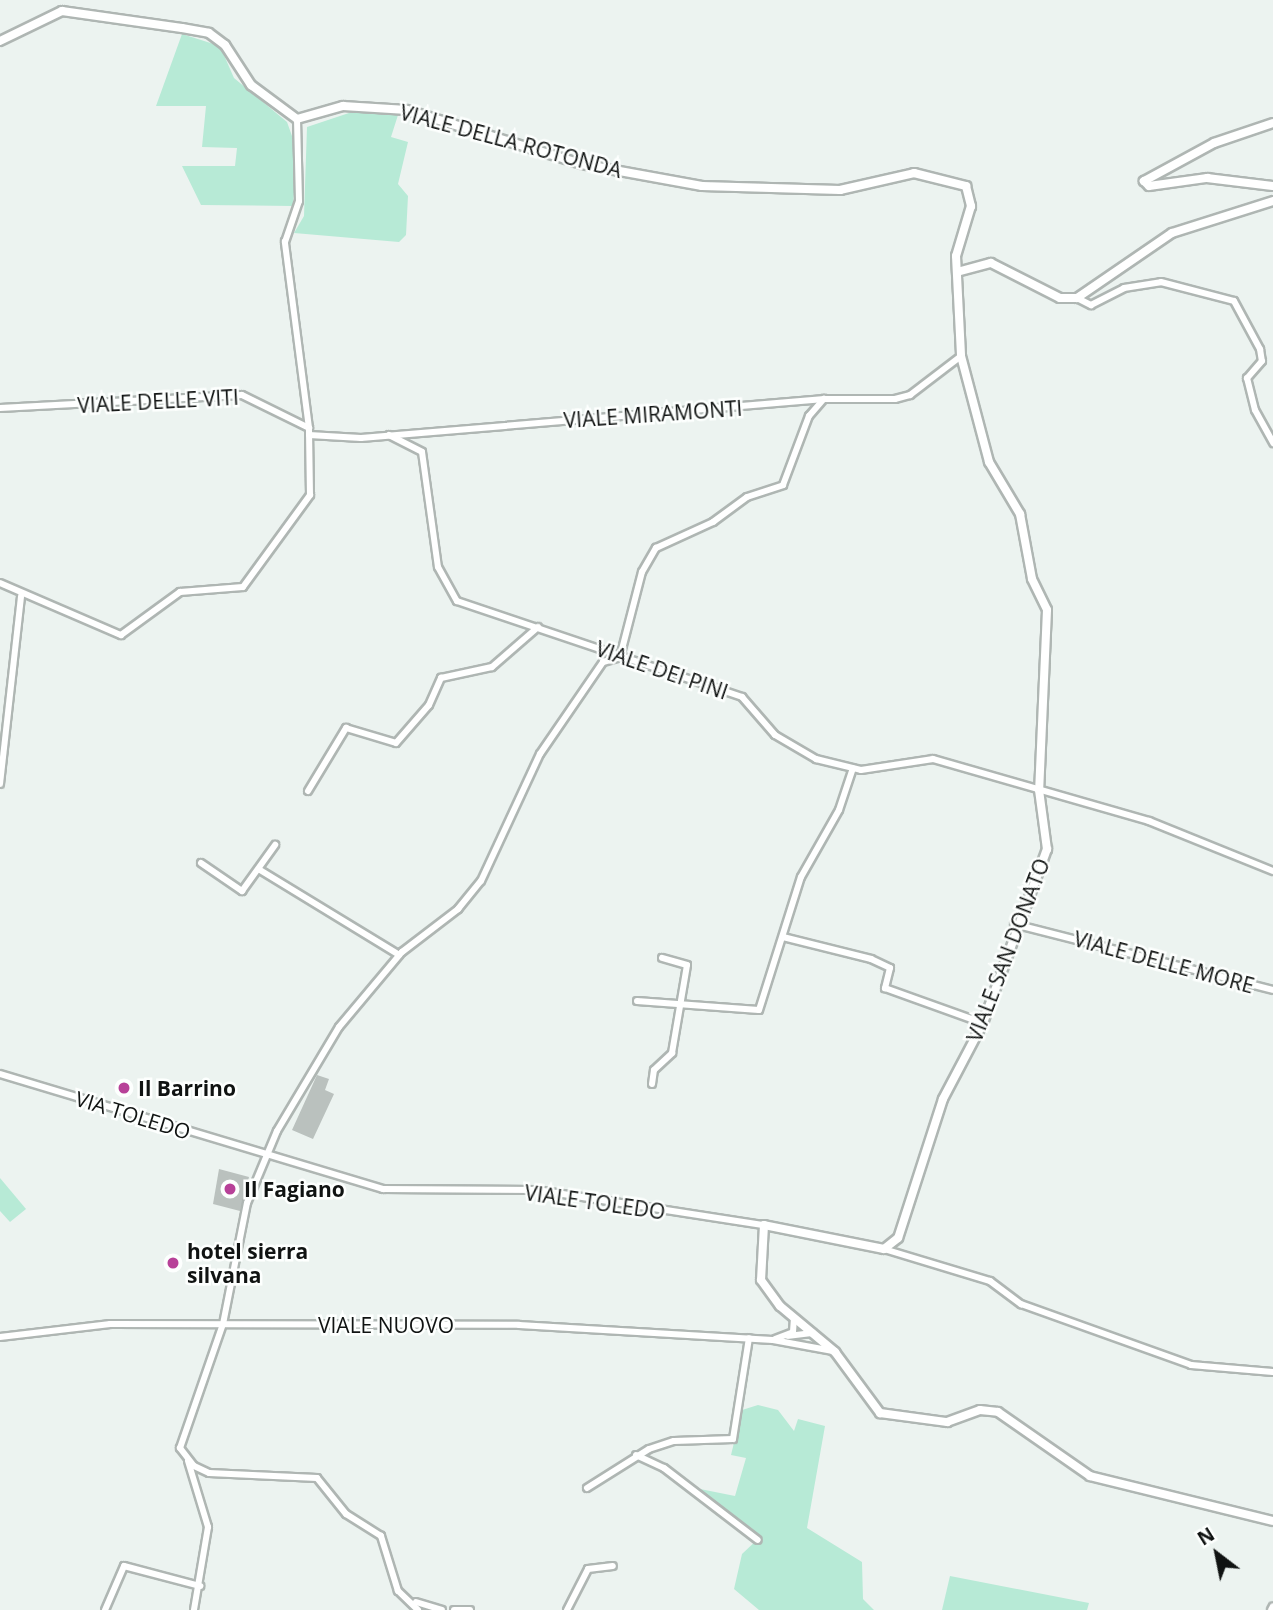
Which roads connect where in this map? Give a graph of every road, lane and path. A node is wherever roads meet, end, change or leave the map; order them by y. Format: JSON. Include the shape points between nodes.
{"nodes":[{"id":1,"x":0,"y":41,"type":"edge"},
{"id":2,"x":298,"y":119,"type":"junction"},
{"id":3,"x":1273,"y":123,"type":"edge"},
{"id":4,"x":1273,"y":186,"type":"edge"},
{"id":5,"x":1273,"y":201,"type":"edge"},
{"id":6,"x":957,"y":272,"type":"junction"},
{"id":7,"x":1077,"y":298,"type":"junction"},
{"id":8,"x":961,"y":356,"type":"junction"},
{"id":9,"x":824,"y":399,"type":"junction"},
{"id":10,"x":0,"y":408,"type":"edge"},
{"id":11,"x":309,"y":431,"type":"junction"},
{"id":12,"x":389,"y":435,"type":"junction"},
{"id":13,"x":1273,"y":443,"type":"edge"},
{"id":14,"x":0,"y":583,"type":"edge"},
{"id":15,"x":21,"y":596,"type":"junction"},
{"id":16,"x":538,"y":627,"type":"junction"},
{"id":17,"x":620,"y":657,"type":"junction"},
{"id":18,"x":853,"y":768,"type":"junction"},
{"id":19,"x":0,"y":784,"type":"edge"},
{"id":20,"x":1039,"y":790,"type":"junction"},
{"id":21,"x":308,"y":791,"type":"dead end"},
{"id":22,"x":275,"y":845,"type":"dead end"},
{"id":23,"x":201,"y":863,"type":"dead end"},
{"id":24,"x":260,"y":870,"type":"junction"},
{"id":25,"x":1273,"y":871,"type":"edge"},
{"id":26,"x":1014,"y":925,"type":"junction"},
{"id":27,"x":783,"y":937,"type":"junction"},
{"id":28,"x":399,"y":955,"type":"junction"},
{"id":29,"x":662,"y":958,"type":"dead end"},
{"id":30,"x":1273,"y":990,"type":"edge"},
{"id":31,"x":637,"y":1001,"type":"dead end"},
{"id":32,"x":680,"y":1004,"type":"junction"},
{"id":33,"x":984,"y":1023,"type":"junction"},
{"id":34,"x":0,"y":1074,"type":"edge"},
{"id":35,"x":652,"y":1084,"type":"dead end"},
{"id":36,"x":267,"y":1154,"type":"junction"},
{"id":37,"x":764,"y":1225,"type":"junction"},
{"id":38,"x":884,"y":1248,"type":"junction"},
{"id":39,"x":794,"y":1318,"type":"junction"},
{"id":40,"x":223,"y":1324,"type":"junction"},
{"id":41,"x":813,"y":1333,"type":"junction"},
{"id":42,"x":787,"y":1336,"type":"junction"},
{"id":43,"x":0,"y":1338,"type":"edge"},
{"id":44,"x":749,"y":1338,"type":"junction"},
{"id":45,"x":773,"y":1340,"type":"junction"},
{"id":46,"x":801,"y":1344,"type":"junction"},
{"id":47,"x":835,"y":1352,"type":"junction"},
{"id":48,"x":1273,"y":1372,"type":"edge"},
{"id":49,"x":636,"y":1455,"type":"junction"},
{"id":50,"x":188,"y":1460,"type":"junction"},
{"id":51,"x":587,"y":1488,"type":"dead end"},
{"id":52,"x":1273,"y":1521,"type":"edge"},
{"id":53,"x":758,"y":1540,"type":"dead end"},
{"id":54,"x":612,"y":1566,"type":"dead end"},
{"id":55,"x":200,"y":1586,"type":"junction"},
{"id":56,"x":414,"y":1602,"type":"junction"},
{"id":57,"x":106,"y":1610,"type":"edge"},
{"id":58,"x":194,"y":1610,"type":"edge"},
{"id":59,"x":418,"y":1610,"type":"edge"},
{"id":60,"x":442,"y":1610,"type":"edge"},
{"id":61,"x":454,"y":1610,"type":"edge"},
{"id":62,"x":470,"y":1610,"type":"edge"},
{"id":63,"x":567,"y":1610,"type":"edge"}],
"edges":[{"from":1,"to":2,"type":"street","via":[[62,11],[209,33],[225,45],[251,85]]},
{"from":2,"to":6,"type":"street","name":"VIALE DELLA ROTONDA","via":[[343,106],[407,110],[581,164],[725,188],[840,190],[936,174],[972,195],[958,240]]},
{"from":2,"to":11,"type":"street","via":[[301,189],[285,242]]},
{"from":3,"to":4,"type":"street","via":[[1214,143],[1144,181],[1149,186],[1208,177]]},
{"from":5,"to":7,"type":"street","via":[[1172,233]]},
{"from":6,"to":7,"type":"street","via":[[991,263],[1060,298]]},
{"from":6,"to":8,"type":"street","name":"VIALE SAN DONATO"},
{"from":7,"to":13,"type":"street","via":[[1090,305],[1124,288],[1161,282],[1234,301],[1260,349],[1262,361],[1247,378],[1255,410]]},
{"from":8,"to":9,"type":"street","name":"VIALE MIRAMONTI","via":[[910,395]]},
{"from":8,"to":20,"type":"street","name":"VIALE SAN DONATO","via":[[989,462],[1020,514],[1032,579],[1047,610]]},
{"from":9,"to":12,"type":"street","name":"VIALE MIRAMONTI"},
{"from":9,"to":17,"type":"street","via":[[809,416],[783,485],[747,497],[713,522],[656,548],[642,572]]},
{"from":10,"to":11,"type":"street","name":"VIALE DELLE VITI","via":[[242,395]]},
{"from":11,"to":12,"type":"street","name":"VIALE MIRAMONTI","via":[[332,436]]},
{"from":11,"to":15,"type":"street","via":[[310,495],[243,587],[180,592],[121,635]]},
{"from":12,"to":16,"type":"street","name":"VIALE DEI PINI","via":[[422,453],[444,588],[464,604]]},
{"from":14,"to":15,"type":"street"},
{"from":15,"to":19,"type":"street"},
{"from":16,"to":17,"type":"street","name":"VIALE DEI PINI"},
{"from":16,"to":21,"type":"street","via":[[492,667],[441,678],[429,705],[396,743],[346,728]]},
{"from":17,"to":18,"type":"street","name":"VIALE DEI PINI","via":[[741,697],[775,735],[816,759]]},
{"from":17,"to":28,"type":"street","via":[[603,662],[544,747],[481,881],[458,909]]},
{"from":18,"to":20,"type":"street","name":"VIALE DEI PINI","via":[[933,758]]},
{"from":18,"to":27,"type":"street","via":[[839,810],[801,877]]},
{"from":20,"to":25,"type":"street","name":"VIALE DEI PINI","via":[[1149,821]]},
{"from":20,"to":26,"type":"street","name":"VIALE SAN DONATO","via":[[1047,849]]},
{"from":22,"to":24,"type":"street"},
{"from":23,"to":24,"type":"street","via":[[242,891]]},
{"from":24,"to":28,"type":"street"},
{"from":26,"to":30,"type":"street","name":"VIALE DELLE MORE"},
{"from":26,"to":33,"type":"street","name":"VIALE SAN DONATO"},
{"from":27,"to":32,"type":"street","via":[[759,1010]]},
{"from":27,"to":33,"type":"street","via":[[871,959],[890,968],[885,988]]},
{"from":28,"to":36,"type":"street","via":[[339,1027]]},
{"from":29,"to":32,"type":"street","via":[[687,965]]},
{"from":31,"to":32,"type":"street"},
{"from":32,"to":35,"type":"street","via":[[672,1053],[654,1070]]},
{"from":33,"to":38,"type":"street","name":"VIALE SAN DONATO","via":[[943,1099],[898,1238]]},
{"from":34,"to":36,"type":"street","name":"VIA TOLEDO"},
{"from":36,"to":37,"type":"street","name":"VIALE TOLEDO","via":[[383,1189],[537,1190]]},
{"from":36,"to":40,"type":"street","via":[[247,1203]]},
{"from":37,"to":38,"type":"street","name":"VIALE TOLEDO"},
{"from":37,"to":39,"type":"street","via":[[761,1280]]},
{"from":38,"to":48,"type":"street","via":[[990,1281],[1021,1304],[1191,1365]]},
{"from":39,"to":41,"type":"street"},
{"from":39,"to":42,"type":"street"},
{"from":40,"to":43,"type":"street","name":"VIALE NUOVO","via":[[110,1324]]},
{"from":40,"to":44,"type":"street","name":"VIALE NUOVO","via":[[519,1325]]},
{"from":40,"to":50,"type":"street","via":[[180,1448]]},
{"from":41,"to":42,"type":"street","name":"VIALE NUOVO"},
{"from":41,"to":46,"type":"street"},
{"from":41,"to":47,"type":"street"},
{"from":42,"to":45,"type":"street","name":"VIALE NUOVO"},
{"from":44,"to":45,"type":"street","name":"VIALE NUOVO"},
{"from":44,"to":49,"type":"street","via":[[733,1439],[674,1441]]},
{"from":45,"to":46,"type":"street","name":"VIALE NUOVO"},
{"from":46,"to":47,"type":"street","name":"VIALE NUOVO"},
{"from":47,"to":52,"type":"street","via":[[880,1413],[947,1422],[980,1410],[998,1412],[1090,1476]]},
{"from":49,"to":51,"type":"street"},
{"from":49,"to":53,"type":"street","via":[[664,1468]]},
{"from":50,"to":55,"type":"street","via":[[208,1527]]},
{"from":50,"to":56,"type":"street","via":[[209,1473],[317,1479],[346,1514],[381,1536],[398,1591]]},
{"from":54,"to":63,"type":"street","via":[[588,1569]]},
{"from":55,"to":57,"type":"street","via":[[124,1566]]},
{"from":55,"to":58,"type":"street"},
{"from":56,"to":59,"type":"street"},
{"from":56,"to":60,"type":"street"},
{"from":61,"to":62,"type":"street"}]}
